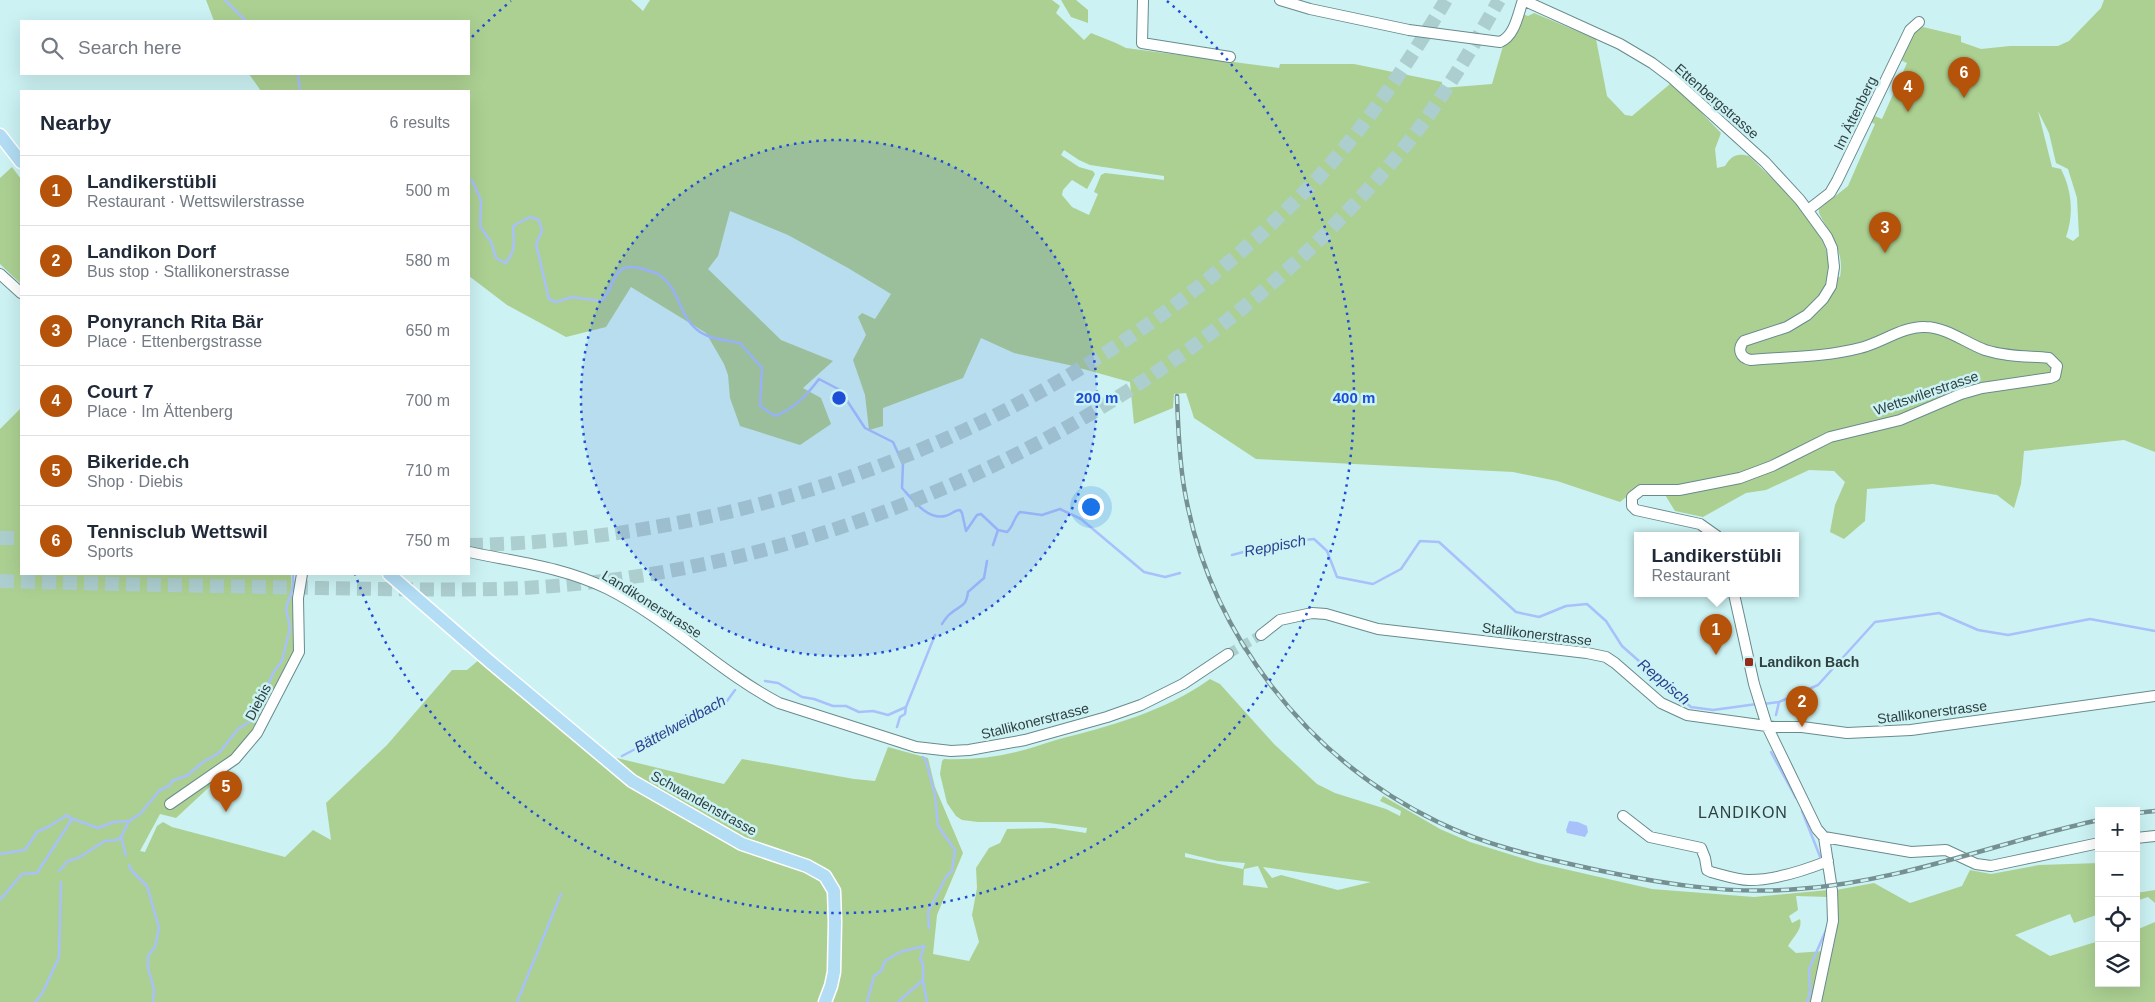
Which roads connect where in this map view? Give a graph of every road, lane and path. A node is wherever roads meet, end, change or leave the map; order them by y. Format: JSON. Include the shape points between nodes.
{"nodes":[{"id":1,"x":1144,"y":0,"type":"edge"},
{"id":2,"x":1280,"y":0,"type":"edge"},
{"id":3,"x":1523,"y":0,"type":"edge"},
{"id":4,"x":1919,"y":22,"type":"dead end"},
{"id":5,"x":1230,"y":57,"type":"dead end"},
{"id":6,"x":0,"y":135,"type":"edge"},
{"id":7,"x":20,"y":161,"type":"edge"},
{"id":8,"x":1808,"y":210,"type":"junction"},
{"id":9,"x":0,"y":274,"type":"edge"},
{"id":10,"x":1833,"y":280,"type":"joint"},
{"id":11,"x":20,"y":292,"type":"edge"},
{"id":12,"x":1711,"y":532,"type":"edge"},
{"id":13,"x":470,"y":552,"type":"edge"},
{"id":14,"x":302,"y":575,"type":"edge"},
{"id":15,"x":390,"y":575,"type":"edge"},
{"id":16,"x":1735,"y":597,"type":"edge"},
{"id":17,"x":1261,"y":635,"type":"tunnel mouth"},
{"id":18,"x":1228,"y":654,"type":"tunnel mouth"},
{"id":19,"x":2155,"y":696,"type":"edge"},
{"id":20,"x":779,"y":703,"type":"joint"},
{"id":21,"x":1767,"y":726,"type":"junction"},
{"id":22,"x":170,"y":804,"type":"dead end"},
{"id":23,"x":1622,"y":816,"type":"dead end"},
{"id":24,"x":2155,"y":836,"type":"edge"},
{"id":25,"x":1824,"y":837,"type":"junction"},
{"id":26,"x":2140,"y":838,"type":"edge"},
{"id":27,"x":2095,"y":845,"type":"edge"},
{"id":28,"x":1828,"y":861,"type":"junction"},
{"id":29,"x":825,"y":1002,"type":"edge"},
{"id":30,"x":1816,"y":1002,"type":"edge"}],
"edges":[{"from":1,"to":5,"type":"street","via":[[1142,43]]},
{"from":2,"to":3,"type":"street","via":[[1409,30],[1500,42],[1511,34]]},
{"from":3,"to":8,"type":"street","name":"Ettenbergstrasse","via":[[1620,44],[1652,63],[1740,138]]},
{"from":4,"to":8,"type":"street","name":"Im Ättenberg","via":[[1910,30],[1830,193]]},
{"from":6,"to":7,"type":"main road"},
{"from":8,"to":10,"type":"street","name":"Ettenbergstrasse","via":[[1832,248]]},
{"from":9,"to":11,"type":"street"},
{"from":10,"to":12,"type":"street","name":"Wettswilerstrasse","via":[[1823,299],[1807,315],[1780,330],[1744,341],[1740,349],[1742,356],[1751,360],[1853,350],[1925,327],[1941,330],[1993,352],[2016,357],[2049,358],[2056,364],[2057,372],[2045,380],[1971,391],[1900,420],[1830,437],[1740,478],[1679,490],[1641,490],[1632,498],[1632,506],[1636,510],[1700,524]]},
{"from":13,"to":20,"type":"street","name":"Landikonerstrasse","via":[[562,571],[608,589]]},
{"from":14,"to":22,"type":"street","name":"Diebis","via":[[298,598],[299,652],[257,733],[234,759]]},
{"from":15,"to":29,"type":"main road","name":"Schwandenstrasse","via":[[632,781],[742,844],[812,868],[825,876],[834,891],[835,922],[834,972]]},
{"from":16,"to":21,"type":"street"},
{"from":17,"to":21,"type":"street","name":"Stallikonerstrasse","via":[[1280,620],[1319,613],[1378,629],[1587,653],[1606,657],[1674,710]]},
{"from":18,"to":20,"type":"street","name":"Stallikonerstrasse","via":[[1183,684],[1132,708],[1016,742],[969,750],[916,747]]},
{"from":19,"to":21,"type":"street","name":"Stallikonerstrasse","via":[[1891,732],[1848,733]]},
{"from":21,"to":25,"type":"street","via":[[1817,829]]},
{"from":23,"to":28,"type":"street","via":[[1650,837],[1700,848],[1707,870],[1747,880],[1767,879]]},
{"from":24,"to":26,"type":"street"},
{"from":25,"to":27,"type":"street","via":[[1912,852],[1946,850],[1976,864],[1991,866]]},
{"from":25,"to":28,"type":"street"},
{"from":28,"to":30,"type":"street","via":[[1833,921]]}]}
